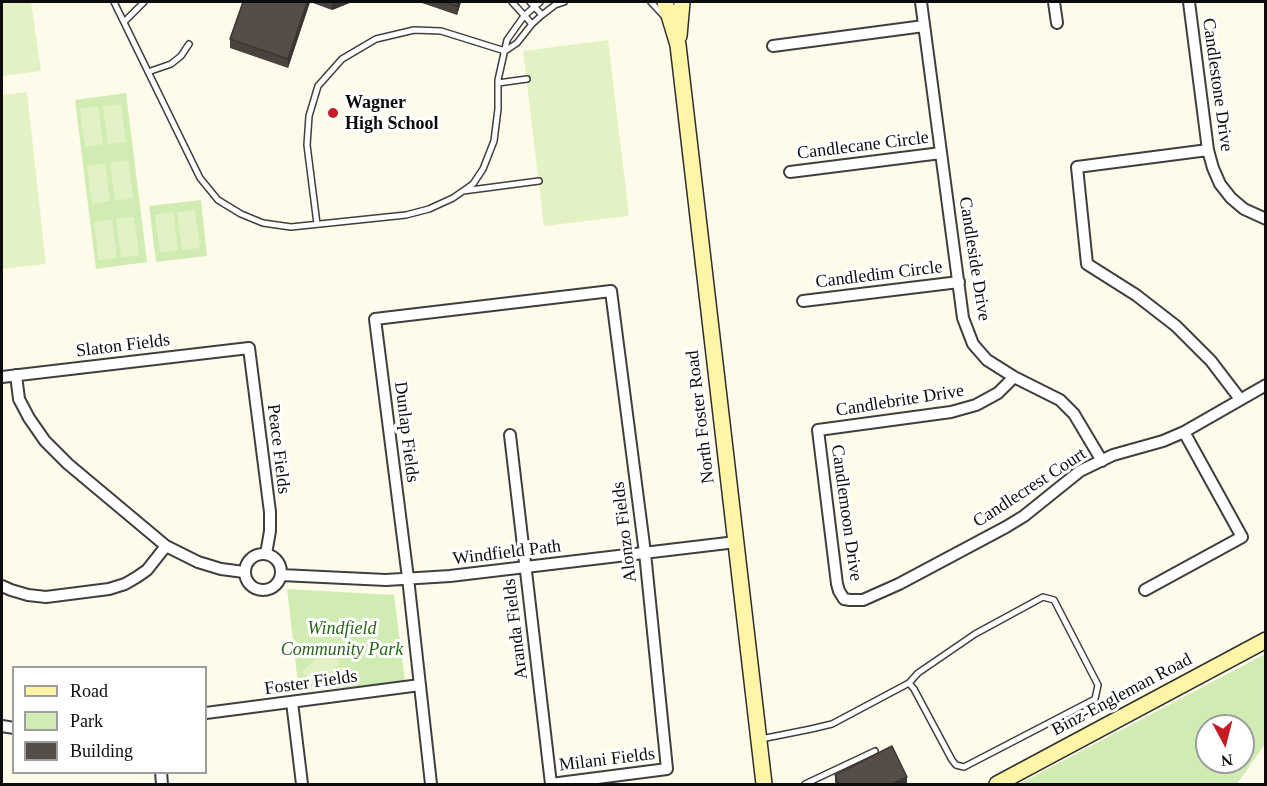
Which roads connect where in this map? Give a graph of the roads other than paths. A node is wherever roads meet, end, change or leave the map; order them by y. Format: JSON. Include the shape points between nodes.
{"nodes":[{"id":1,"x":114,"y":2,"type":"edge"},
{"id":2,"x":144,"y":2,"type":"edge"},
{"id":3,"x":512,"y":2,"type":"edge"},
{"id":4,"x":540,"y":2,"type":"edge"},
{"id":5,"x":564,"y":2,"type":"edge"},
{"id":6,"x":651,"y":2,"type":"edge"},
{"id":7,"x":665,"y":2,"type":"edge"},
{"id":8,"x":682,"y":2,"type":"edge"},
{"id":9,"x":921,"y":2,"type":"edge"},
{"id":10,"x":1054,"y":2,"type":"edge"},
{"id":11,"x":1189,"y":2,"type":"edge"},
{"id":12,"x":532,"y":4,"type":"edge"},
{"id":13,"x":542,"y":15,"type":"junction"},
{"id":14,"x":524,"y":16,"type":"junction"},
{"id":15,"x":124,"y":22,"type":"junction"},
{"id":16,"x":1057,"y":22,"type":"dead end"},
{"id":17,"x":532,"y":24,"type":"junction"},
{"id":18,"x":924,"y":26,"type":"junction"},
{"id":19,"x":673,"y":27,"type":"junction"},
{"id":20,"x":189,"y":44,"type":"dead end"},
{"id":21,"x":678,"y":45,"type":"junction"},
{"id":22,"x":773,"y":46,"type":"dead end"},
{"id":23,"x":505,"y":51,"type":"junction"},
{"id":24,"x":148,"y":72,"type":"junction"},
{"id":25,"x":527,"y":79,"type":"dead end"},
{"id":26,"x":498,"y":83,"type":"junction"},
{"id":27,"x":1208,"y":150,"type":"junction"},
{"id":28,"x":941,"y":153,"type":"junction"},
{"id":29,"x":790,"y":172,"type":"dead end"},
{"id":30,"x":539,"y":181,"type":"dead end"},
{"id":31,"x":463,"y":191,"type":"junction"},
{"id":32,"x":1266,"y":219,"type":"edge"},
{"id":33,"x":317,"y":224,"type":"junction"},
{"id":34,"x":959,"y":282,"type":"junction"},
{"id":35,"x":611,"y":291,"type":"joint"},
{"id":36,"x":803,"y":301,"type":"dead end"},
{"id":37,"x":249,"y":348,"type":"joint"},
{"id":38,"x":16,"y":375,"type":"junction"},
{"id":39,"x":2,"y":376,"type":"edge"},
{"id":40,"x":1014,"y":377,"type":"junction"},
{"id":41,"x":1266,"y":385,"type":"edge"},
{"id":42,"x":1240,"y":399,"type":"junction"},
{"id":43,"x":818,"y":430,"type":"joint"},
{"id":44,"x":1184,"y":432,"type":"junction"},
{"id":45,"x":510,"y":435,"type":"dead end"},
{"id":46,"x":1102,"y":460,"type":"junction"},
{"id":47,"x":736,"y":542,"type":"junction"},
{"id":48,"x":166,"y":546,"type":"junction"},
{"id":49,"x":645,"y":553,"type":"junction"},
{"id":50,"x":266,"y":554,"type":"junction"},
{"id":51,"x":525,"y":567,"type":"junction"},
{"id":52,"x":244,"y":572,"type":"junction"},
{"id":53,"x":281,"y":575,"type":"junction"},
{"id":54,"x":408,"y":578,"type":"junction"},
{"id":55,"x":2,"y":586,"type":"edge"},
{"id":56,"x":1145,"y":590,"type":"dead end"},
{"id":57,"x":844,"y":599,"type":"joint"},
{"id":58,"x":1266,"y":640,"type":"edge"},
{"id":59,"x":909,"y":683,"type":"junction"},
{"id":60,"x":420,"y":685,"type":"junction"},
{"id":61,"x":292,"y":702,"type":"junction"},
{"id":62,"x":207,"y":713,"type":"edge"},
{"id":63,"x":759,"y":739,"type":"junction"},
{"id":64,"x":875,"y":751,"type":"dead end"},
{"id":65,"x":667,"y":769,"type":"joint"},
{"id":66,"x":817,"y":782,"type":"edge"},
{"id":67,"x":302,"y":784,"type":"edge"},
{"id":68,"x":431,"y":784,"type":"edge"},
{"id":69,"x":551,"y":784,"type":"edge"},
{"id":70,"x":764,"y":784,"type":"edge"},
{"id":71,"x":805,"y":784,"type":"edge"},
{"id":72,"x":997,"y":784,"type":"edge"}],
"edges":[{"from":1,"to":15,"type":"lane"},
{"from":2,"to":15,"type":"lane"},
{"from":3,"to":14,"type":"lane"},
{"from":4,"to":12,"type":"lane"},
{"from":5,"to":13,"type":"lane"},
{"from":6,"to":19,"type":"lane"},
{"from":7,"to":19,"type":"main road","name":"North Foster Road"},
{"from":8,"to":21,"type":"main road","name":"North Foster Road"},
{"from":9,"to":18,"type":"street","name":"Candleside Drive"},
{"from":10,"to":16,"type":"street"},
{"from":11,"to":27,"type":"street","name":"Candlestone Drive"},
{"from":12,"to":13,"type":"lane"},
{"from":12,"to":14,"type":"lane"},
{"from":13,"to":17,"type":"lane"},
{"from":14,"to":17,"type":"lane"},
{"from":14,"to":23,"type":"lane","via":[[507,40]]},
{"from":15,"to":24,"type":"lane"},
{"from":17,"to":23,"type":"lane","via":[[518,43]]},
{"from":18,"to":22,"type":"street"},
{"from":18,"to":28,"type":"street","name":"Candleside Drive"},
{"from":19,"to":21,"type":"main road","name":"North Foster Road"},
{"from":20,"to":24,"type":"lane","via":[[171,64]]},
{"from":21,"to":47,"type":"main road","name":"North Foster Road"},
{"from":23,"to":26,"type":"lane"},
{"from":23,"to":33,"type":"lane","via":[[441,31],[414,30],[376,39],[342,59],[318,86],[309,116],[307,145]]},
{"from":24,"to":33,"type":"lane","via":[[200,178],[218,200],[263,223],[291,227]]},
{"from":25,"to":26,"type":"lane"},
{"from":26,"to":31,"type":"lane","via":[[494,141],[483,169]]},
{"from":27,"to":32,"type":"street","name":"Candlestone Drive","via":[[1220,184],[1231,198]]},
{"from":27,"to":42,"type":"street","via":[[1077,167],[1087,264],[1176,326]]},
{"from":28,"to":29,"type":"street","name":"Candlecane Circle"},
{"from":28,"to":34,"type":"street","name":"Candleside Drive"},
{"from":30,"to":31,"type":"lane"},
{"from":31,"to":33,"type":"lane","via":[[429,209],[406,215]]},
{"from":34,"to":36,"type":"street","name":"Candledim Circle"},
{"from":34,"to":40,"type":"street","name":"Candleside Drive","via":[[963,318],[973,344],[987,360]]},
{"from":35,"to":49,"type":"street","name":"Alonzo Fields"},
{"from":35,"to":54,"type":"street","name":"Dunlap Fields","via":[[375,319]]},
{"from":37,"to":38,"type":"street","name":"Slaton Fields"},
{"from":37,"to":50,"type":"street","name":"Peace Fields","via":[[270,512]]},
{"from":38,"to":39,"type":"street","name":"Slaton Fields"},
{"from":38,"to":48,"type":"street","via":[[19,399],[45,441]]},
{"from":40,"to":43,"type":"street","name":"Candlebrite Drive","via":[[998,393],[951,412]]},
{"from":40,"to":46,"type":"street","name":"Candleside Drive","via":[[1060,400],[1074,414]]},
{"from":41,"to":42,"type":"street","name":"Candlecrest Court"},
{"from":42,"to":44,"type":"street","name":"Candlecrest Court"},
{"from":43,"to":57,"type":"street","name":"Candlemoon Drive","via":[[837,584]]},
{"from":44,"to":46,"type":"street","name":"Candlecrest Court"},
{"from":44,"to":56,"type":"street","via":[[1242,537]]},
{"from":45,"to":51,"type":"street","name":"Aranda Fields"},
{"from":46,"to":57,"type":"street","name":"Candlecrest Court","via":[[1080,471],[1006,527],[899,584],[862,600]]},
{"from":47,"to":49,"type":"street","name":"Windfield Path"},
{"from":47,"to":63,"type":"main road","name":"North Foster Road"},
{"from":48,"to":52,"type":"street","via":[[198,562]]},
{"from":48,"to":55,"type":"street","via":[[138,577],[109,589],[46,597]]},
{"from":49,"to":51,"type":"street","name":"Windfield Path"},
{"from":49,"to":65,"type":"street","name":"Alonzo Fields"},
{"from":50,"to":52,"type":"street","via":[[253,556]]},
{"from":50,"to":53,"type":"street","via":[[278,562]]},
{"from":51,"to":54,"type":"street","name":"Windfield Path"},
{"from":51,"to":69,"type":"street","name":"Aranda Fields"},
{"from":52,"to":53,"type":"street","via":[[249,584],[261,590],[274,587]]},
{"from":53,"to":54,"type":"street","name":"Windfield Path"},
{"from":54,"to":60,"type":"street","name":"Dunlap Fields"},
{"from":58,"to":72,"type":"main road","name":"Binz-Engleman Road"},
{"from":59,"to":59,"type":"lane","via":[[975,634],[1043,597],[1054,600],[1098,685],[1095,699],[964,767],[952,760]]},
{"from":59,"to":63,"type":"lane","via":[[832,723]]},
{"from":60,"to":61,"type":"street","name":"Foster Fields"},
{"from":60,"to":68,"type":"street","name":"Dunlap Fields"},
{"from":61,"to":62,"type":"street","name":"Foster Fields"},
{"from":61,"to":67,"type":"street"},
{"from":63,"to":70,"type":"main road","name":"North Foster Road"},
{"from":64,"to":66,"type":"lane"},
{"from":65,"to":69,"type":"street","name":"Milani Fields"},
{"from":66,"to":71,"type":"lane"}]}
